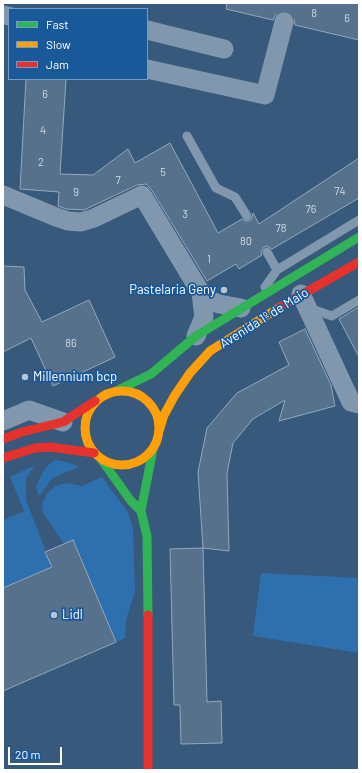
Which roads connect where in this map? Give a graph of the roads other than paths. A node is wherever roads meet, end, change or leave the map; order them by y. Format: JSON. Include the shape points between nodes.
{"nodes":[{"id":1,"x":284,"y":22,"type":"tunnel mouth"},
{"id":2,"x":148,"y":30,"type":"edge"},
{"id":3,"x":224,"y":49,"type":"dead end"},
{"id":4,"x":148,"y":69,"type":"edge"},
{"id":5,"x":187,"y":136,"type":"dead end"},
{"id":6,"x":3,"y":195,"type":"edge"},
{"id":7,"x":246,"y":216,"type":"dead end"},
{"id":8,"x":359,"y":220,"type":"edge"},
{"id":9,"x":359,"y":237,"type":"edge"},
{"id":10,"x":267,"y":252,"type":"dead end"},
{"id":11,"x":359,"y":262,"type":"edge"},
{"id":12,"x":277,"y":270,"type":"junction"},
{"id":13,"x":201,"y":293,"type":"junction"},
{"id":14,"x":359,"y":300,"type":"edge"},
{"id":15,"x":305,"y":301,"type":"junction"},
{"id":16,"x":249,"y":303,"type":"junction"},
{"id":17,"x":196,"y":336,"type":"junction"},
{"id":18,"x":116,"y":391,"type":"junction"},
{"id":19,"x":98,"y":399,"type":"junction"},
{"id":20,"x":359,"y":404,"type":"edge"},
{"id":21,"x":3,"y":420,"type":"edge"},
{"id":22,"x":63,"y":422,"type":"junction"},
{"id":23,"x":159,"y":431,"type":"junction"},
{"id":24,"x":3,"y":439,"type":"edge"},
{"id":25,"x":153,"y":449,"type":"junction"},
{"id":26,"x":94,"y":453,"type":"junction"},
{"id":27,"x":3,"y":458,"type":"edge"},
{"id":28,"x":101,"y":459,"type":"junction"},
{"id":29,"x":141,"y":511,"type":"junction"},
{"id":30,"x":148,"y":770,"type":"edge"}],
"edges":[{"from":1,"to":4,"type":"street","via":[[265,95]]},
{"from":2,"to":3,"type":"street"},
{"from":5,"to":7,"type":"lane","via":[[216,188],[235,197]]},
{"from":6,"to":13,"type":"street","via":[[68,221],[81,222],[142,194]]},
{"from":8,"to":12,"type":"lane","name":"Avenida 1º de Maio"},
{"from":9,"to":16,"type":"main road","name":"Avenida 1º de Maio"},
{"from":10,"to":12,"type":"lane"},
{"from":11,"to":15,"type":"main road","name":"Avenida 1º de Maio"},
{"from":12,"to":16,"type":"lane","name":"Avenida 1º de Maio"},
{"from":13,"to":16,"type":"street","via":[[219,304]]},
{"from":13,"to":17,"type":"street","via":[[204,317],[202,327]]},
{"from":14,"to":15,"type":"lane","via":[[332,316]]},
{"from":15,"to":20,"type":"street","via":[[350,402]]},
{"from":15,"to":23,"type":"main road","name":"Avenida 1º de Maio","via":[[252,323],[210,351],[175,395]]},
{"from":16,"to":17,"type":"main road","name":"Avenida 1º de Maio"},
{"from":17,"to":18,"type":"main road","name":"Avenida 1º de Maio","via":[[151,374]]},
{"from":18,"to":19,"type":"main road"},
{"from":18,"to":23,"type":"main road","via":[[135,393],[151,404],[159,421]]},
{"from":19,"to":22,"type":"main road"},
{"from":19,"to":26,"type":"main road","via":[[89,411],[85,425],[85,435]]},
{"from":21,"to":22,"type":"street","via":[[29,410]]},
{"from":22,"to":24,"type":"main road"},
{"from":23,"to":25,"type":"main road"},
{"from":25,"to":28,"type":"main road","via":[[139,462],[130,465],[120,466]]},
{"from":25,"to":29,"type":"main road"},
{"from":26,"to":27,"type":"main road","via":[[56,447],[35,448]]},
{"from":26,"to":28,"type":"main road"},
{"from":28,"to":29,"type":"main road"},
{"from":29,"to":30,"type":"main road","via":[[147,536],[148,560]]}]}
